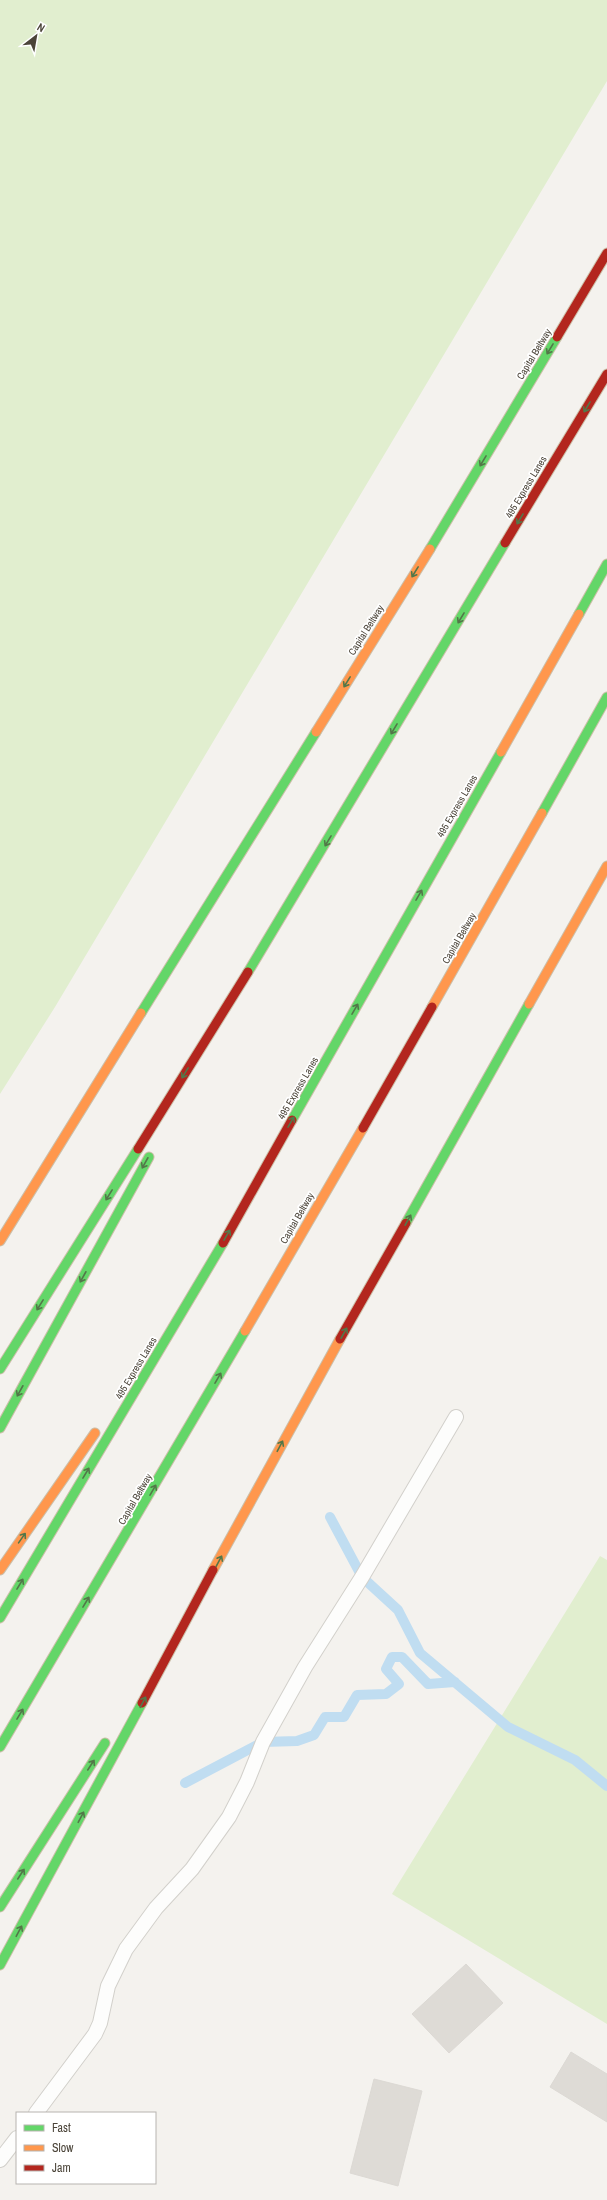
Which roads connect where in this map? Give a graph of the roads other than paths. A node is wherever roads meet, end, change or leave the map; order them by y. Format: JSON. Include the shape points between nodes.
{"nodes":[{"id":1,"x":607,"y":240,"type":"edge"},
{"id":2,"x":607,"y":253,"type":"edge"},
{"id":3,"x":570,"y":316,"type":"junction"},
{"id":4,"x":607,"y":374,"type":"edge"},
{"id":5,"x":607,"y":564,"type":"edge"},
{"id":6,"x":607,"y":697,"type":"edge"},
{"id":7,"x":607,"y":866,"type":"edge"},
{"id":8,"x":265,"y":945,"type":"junction"},
{"id":9,"x":181,"y":1099,"type":"dead end"},
{"id":10,"x":154,"y":1148,"type":"dead end"},
{"id":11,"x":0,"y":1240,"type":"edge"},
{"id":12,"x":208,"y":1269,"type":"junction"},
{"id":13,"x":0,"y":1369,"type":"edge"},
{"id":14,"x":126,"y":1386,"type":"dead end"},
{"id":15,"x":456,"y":1417,"type":"dead end"},
{"id":16,"x":99,"y":1426,"type":"dead end"},
{"id":17,"x":0,"y":1428,"type":"edge"},
{"id":18,"x":0,"y":1570,"type":"edge"},
{"id":19,"x":201,"y":1595,"type":"junction"},
{"id":20,"x":0,"y":1618,"type":"edge"},
{"id":21,"x":128,"y":1708,"type":"dead end"},
{"id":22,"x":111,"y":1734,"type":"dead end"},
{"id":23,"x":0,"y":1747,"type":"edge"},
{"id":24,"x":0,"y":1907,"type":"edge"},
{"id":25,"x":0,"y":1965,"type":"edge"},
{"id":26,"x":37,"y":2112,"type":"edge"},
{"id":27,"x":16,"y":2139,"type":"edge"},
{"id":28,"x":0,"y":2160,"type":"edge"}],
"edges":[{"from":1,"to":3,"type":"highway"},
{"from":2,"to":3,"type":"highway","name":"Capital Beltway"},
{"from":3,"to":11,"type":"highway","name":"Capital Beltway","one_way":true,"via":[[440,532]]},
{"from":4,"to":8,"type":"highway","name":"495 Express Lanes","one_way":true},
{"from":12,"to":5,"type":"highway","name":"495 Express Lanes","one_way":true},
{"from":23,"to":6,"type":"highway","name":"Capital Beltway","one_way":true,"via":[[152,1492],[500,889]]},
{"from":19,"to":7,"type":"highway","one_way":true,"via":[[294,1421]]},
{"from":8,"to":9,"type":"highway"},
{"from":8,"to":13,"type":"highway","name":"495 Express Lanes","one_way":true},
{"from":10,"to":17,"type":"highway","one_way":true},
{"from":12,"to":14,"type":"highway"},
{"from":20,"to":12,"type":"highway","name":"495 Express Lanes","one_way":true},
{"from":15,"to":26,"type":"lane","via":[[362,1577],[305,1667],[263,1742],[229,1817],[192,1869],[156,1908],[126,1949],[108,1986],[95,2034]]},
{"from":18,"to":16,"type":"highway","one_way":true},
{"from":19,"to":21,"type":"highway"},
{"from":25,"to":19,"type":"highway","one_way":true},
{"from":24,"to":22,"type":"highway","one_way":true},
{"from":27,"to":28,"type":"lane"}]}
